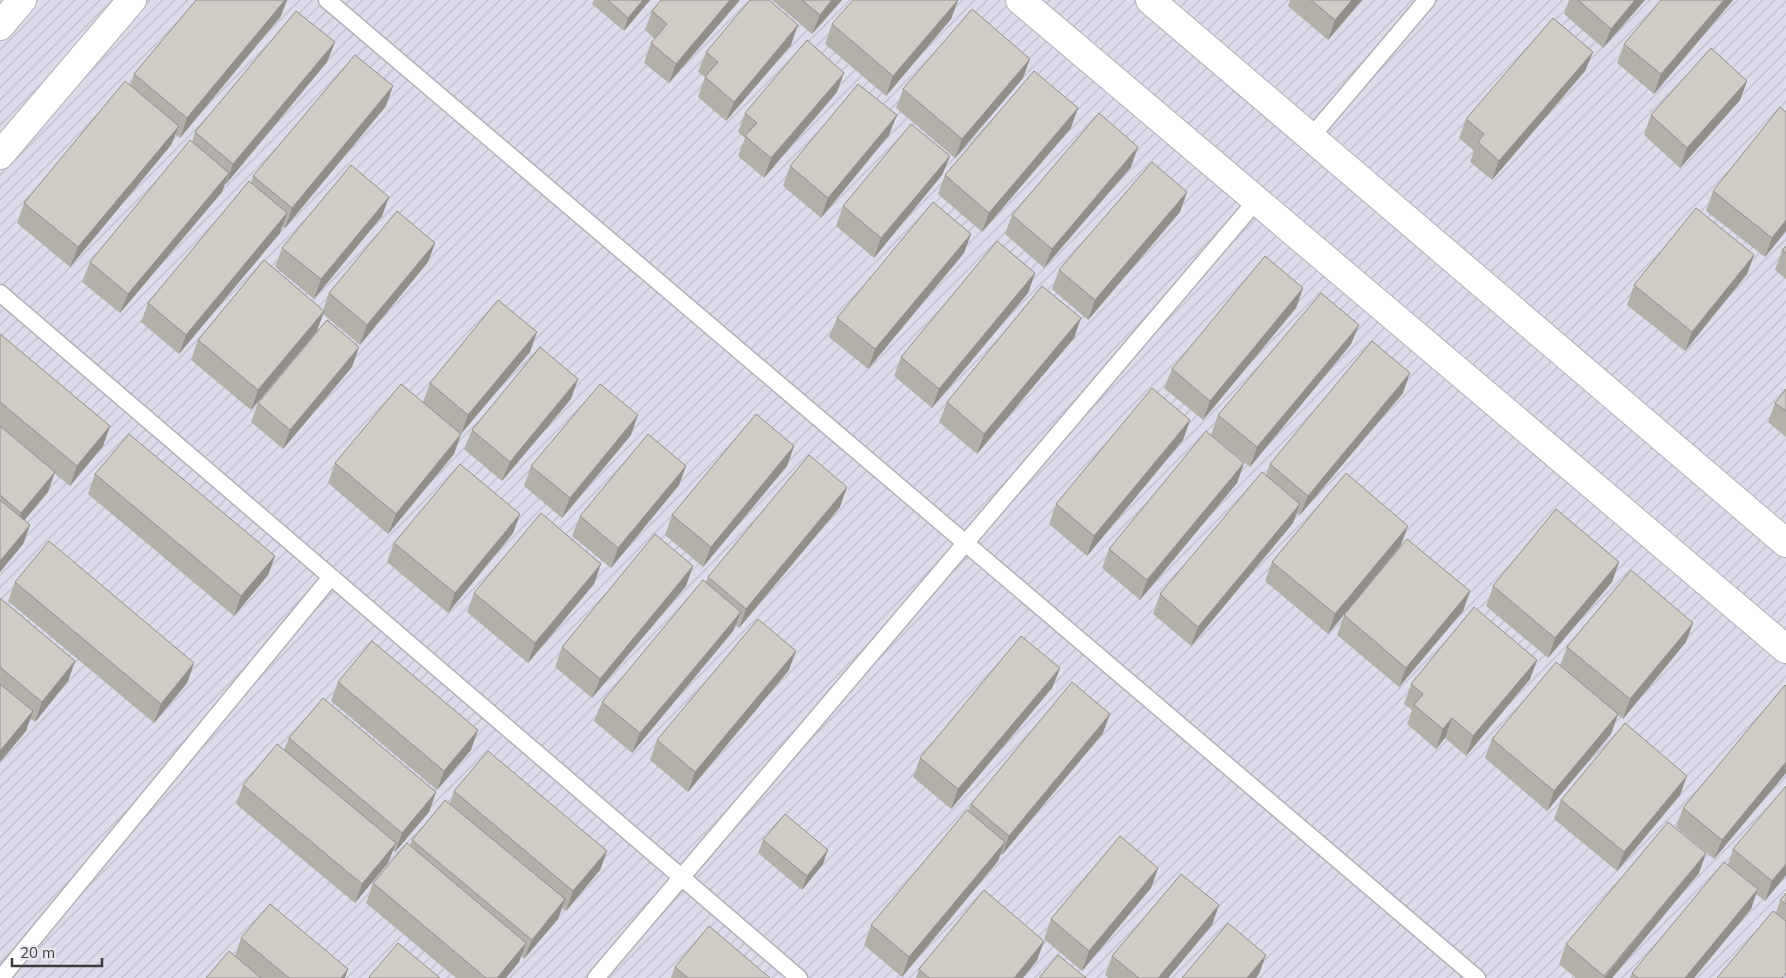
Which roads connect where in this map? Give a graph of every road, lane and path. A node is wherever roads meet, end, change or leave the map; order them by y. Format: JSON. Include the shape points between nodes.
{"nodes":[{"id":1,"x":22,"y":0,"type":"edge"},
{"id":2,"x":132,"y":0,"type":"edge"},
{"id":3,"x":327,"y":0,"type":"edge"},
{"id":4,"x":1020,"y":0,"type":"edge"},
{"id":5,"x":1150,"y":0,"type":"edge"},
{"id":6,"x":1427,"y":0,"type":"edge"},
{"id":7,"x":0,"y":26,"type":"edge"},
{"id":8,"x":1311,"y":137,"type":"junction"},
{"id":9,"x":0,"y":155,"type":"edge"},
{"id":10,"x":1256,"y":201,"type":"junction"},
{"id":11,"x":0,"y":292,"type":"edge"},
{"id":12,"x":966,"y":543,"type":"junction"},
{"id":13,"x":1786,"y":543,"type":"edge"},
{"id":14,"x":331,"y":577,"type":"junction"},
{"id":15,"x":1786,"y":649,"type":"edge"},
{"id":16,"x":681,"y":878,"type":"junction"},
{"id":17,"x":1,"y":978,"type":"edge"},
{"id":18,"x":596,"y":978,"type":"edge"},
{"id":19,"x":799,"y":978,"type":"edge"},
{"id":20,"x":1477,"y":978,"type":"edge"}],
"edges":[{"from":1,"to":7,"type":"street"},
{"from":2,"to":9,"type":"street"},
{"from":3,"to":12,"type":"lane"},
{"from":4,"to":10,"type":"street"},
{"from":5,"to":8,"type":"street"},
{"from":6,"to":8,"type":"lane"},
{"from":8,"to":13,"type":"street"},
{"from":10,"to":12,"type":"lane"},
{"from":10,"to":15,"type":"street"},
{"from":11,"to":14,"type":"lane"},
{"from":12,"to":16,"type":"lane"},
{"from":12,"to":20,"type":"lane"},
{"from":14,"to":16,"type":"lane"},
{"from":14,"to":17,"type":"lane"},
{"from":16,"to":18,"type":"lane"},
{"from":16,"to":19,"type":"lane"}]}
